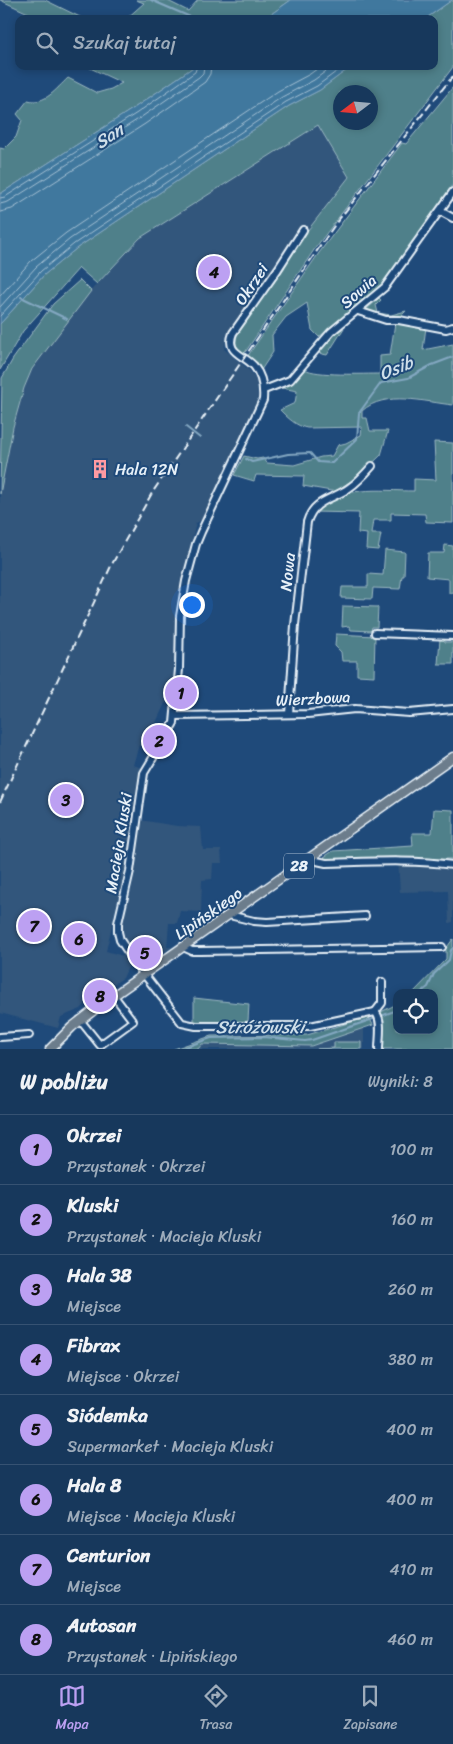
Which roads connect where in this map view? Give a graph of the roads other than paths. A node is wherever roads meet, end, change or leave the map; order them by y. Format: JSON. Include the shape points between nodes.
{"nodes":[{"id":1,"x":453,"y":192,"type":"edge"},
{"id":2,"x":440,"y":211,"type":"junction"},
{"id":3,"x":453,"y":218,"type":"edge"},
{"id":4,"x":303,"y":230,"type":"dead end"},
{"id":5,"x":358,"y":311,"type":"junction"},
{"id":6,"x":453,"y":327,"type":"edge"},
{"id":7,"x":264,"y":390,"type":"junction"},
{"id":8,"x":372,"y":466,"type":"dead end"},
{"id":9,"x":375,"y":633,"type":"dead end"},
{"id":10,"x":453,"y":636,"type":"edge"},
{"id":11,"x":453,"y":709,"type":"edge"},
{"id":12,"x":288,"y":714,"type":"junction"},
{"id":13,"x":175,"y":716,"type":"junction"},
{"id":14,"x":453,"y":757,"type":"edge"},
{"id":15,"x":313,"y":856,"type":"junction"},
{"id":16,"x":453,"y":865,"type":"edge"},
{"id":17,"x":229,"y":915,"type":"junction"},
{"id":18,"x":365,"y":916,"type":"dead end"},
{"id":19,"x":183,"y":947,"type":"junction"},
{"id":20,"x":442,"y":947,"type":"dead end"},
{"id":21,"x":144,"y":975,"type":"junction"},
{"id":22,"x":382,"y":982,"type":"dead end"},
{"id":23,"x":114,"y":996,"type":"junction"},
{"id":24,"x":377,"y":1015,"type":"junction"},
{"id":25,"x":80,"y":1020,"type":"junction"},
{"id":26,"x":29,"y":1035,"type":"dead end"},
{"id":27,"x":0,"y":1037,"type":"edge"},
{"id":28,"x":98,"y":1047,"type":"edge"},
{"id":29,"x":50,"y":1049,"type":"edge"},
{"id":30,"x":379,"y":1049,"type":"edge"}],
"edges":[{"from":1,"to":2,"type":"street","name":"Sowia"},
{"from":2,"to":3,"type":"street"},
{"from":2,"to":5,"type":"street","name":"Sowia","via":[[391,280]]},
{"from":4,"to":7,"type":"street","name":"Okrzei","via":[[231,339],[236,353],[254,366]]},
{"from":5,"to":6,"type":"street","via":[[386,320],[446,329]]},
{"from":5,"to":7,"type":"street","name":"Sowia","via":[[331,332],[290,380]]},
{"from":7,"to":13,"type":"street","via":[[261,405],[194,553],[180,616]]},
{"from":8,"to":12,"type":"street","name":"Nowa","via":[[348,489],[318,504],[310,512]]},
{"from":9,"to":10,"type":"street"},
{"from":11,"to":12,"type":"street","name":"Wierzbowa","via":[[409,713],[355,709]]},
{"from":12,"to":13,"type":"street","name":"Wierzbowa"},
{"from":13,"to":21,"type":"street","name":"Macieja Kluski","via":[[171,730],[144,773],[130,871],[118,923],[120,940]]},
{"from":14,"to":15,"type":"main road","name":"Lipińskiego","number":"28"},
{"from":15,"to":16,"type":"street","via":[[317,861],[326,863],[402,861]]},
{"from":15,"to":17,"type":"main road","name":"Lipińskiego","number":"28"},
{"from":17,"to":18,"type":"street","via":[[261,922]]},
{"from":17,"to":19,"type":"main road","name":"Lipińskiego","number":"28"},
{"from":19,"to":20,"type":"street","via":[[200,951]]},
{"from":19,"to":21,"type":"main road","name":"Lipińskiego","number":"28"},
{"from":21,"to":23,"type":"main road","name":"Lipińskiego","number":"28"},
{"from":21,"to":24,"type":"street","name":"Macieja Kluski","via":[[186,1025],[310,1026]]},
{"from":22,"to":24,"type":"street","via":[[382,1003]]},
{"from":23,"to":25,"type":"main road","name":"Lipińskiego","number":"28"},
{"from":23,"to":28,"type":"street","via":[[134,1021]]},
{"from":24,"to":30,"type":"street"},
{"from":25,"to":28,"type":"street"},
{"from":25,"to":29,"type":"main road","name":"Lipińskiego","number":"28"},
{"from":26,"to":27,"type":"street"}]}
